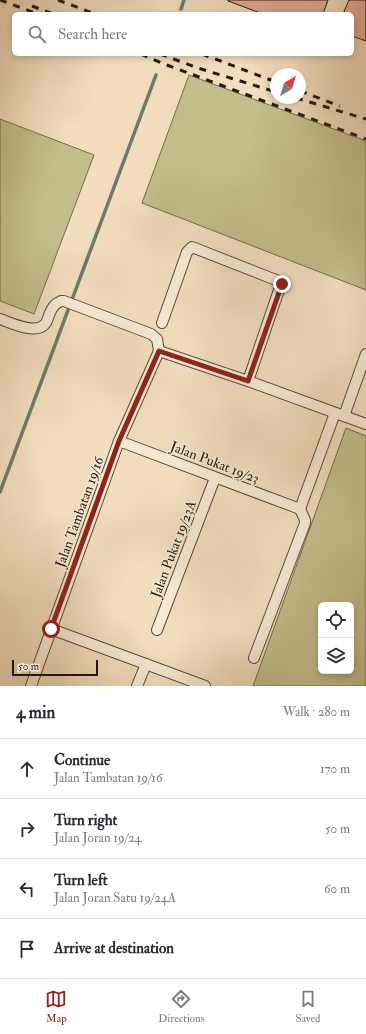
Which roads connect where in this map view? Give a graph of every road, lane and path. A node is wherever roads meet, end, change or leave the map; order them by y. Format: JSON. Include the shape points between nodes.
{"nodes":[{"id":1,"x":0,"y":319,"type":"edge"},
{"id":2,"x":162,"y":323,"type":"dead end"},
{"id":3,"x":159,"y":351,"type":"junction"},
{"id":4,"x":366,"y":354,"type":"edge"},
{"id":5,"x":248,"y":381,"type":"junction"},
{"id":6,"x":340,"y":415,"type":"junction"},
{"id":7,"x":366,"y":424,"type":"edge"},
{"id":8,"x":119,"y":441,"type":"junction"},
{"id":9,"x":216,"y":478,"type":"junction"},
{"id":10,"x":300,"y":509,"type":"junction"},
{"id":11,"x":51,"y":629,"type":"junction"},
{"id":12,"x":156,"y":630,"type":"dead end"},
{"id":13,"x":254,"y":658,"type":"dead end"},
{"id":14,"x":146,"y":664,"type":"junction"},
{"id":15,"x":31,"y":686,"type":"edge"},
{"id":16,"x":137,"y":686,"type":"edge"},
{"id":17,"x":205,"y":686,"type":"edge"}],
"edges":[{"from":1,"to":3,"type":"street","via":[[39,329],[46,323],[55,304],[64,301],[151,334],[157,339]]},
{"from":2,"to":5,"type":"street","via":[[187,252],[192,247],[280,282],[282,284]]},
{"from":3,"to":5,"type":"street"},
{"from":3,"to":8,"type":"street","name":"Jalan Tambatan 19/16"},
{"from":4,"to":6,"type":"street"},
{"from":5,"to":6,"type":"street"},
{"from":6,"to":7,"type":"street"},
{"from":6,"to":10,"type":"street"},
{"from":8,"to":9,"type":"street","name":"Jalan Pukat 19/23"},
{"from":8,"to":11,"type":"street","name":"Jalan Tambatan 19/16"},
{"from":9,"to":10,"type":"street","name":"Jalan Pukat 19/23"},
{"from":9,"to":12,"type":"street","name":"Jalan Pukat 19/23A"},
{"from":10,"to":13,"type":"street","via":[[305,523]]},
{"from":11,"to":14,"type":"street"},
{"from":11,"to":15,"type":"street","name":"Jalan Tambatan 19/16"},
{"from":14,"to":16,"type":"street"},
{"from":14,"to":17,"type":"street"}]}
